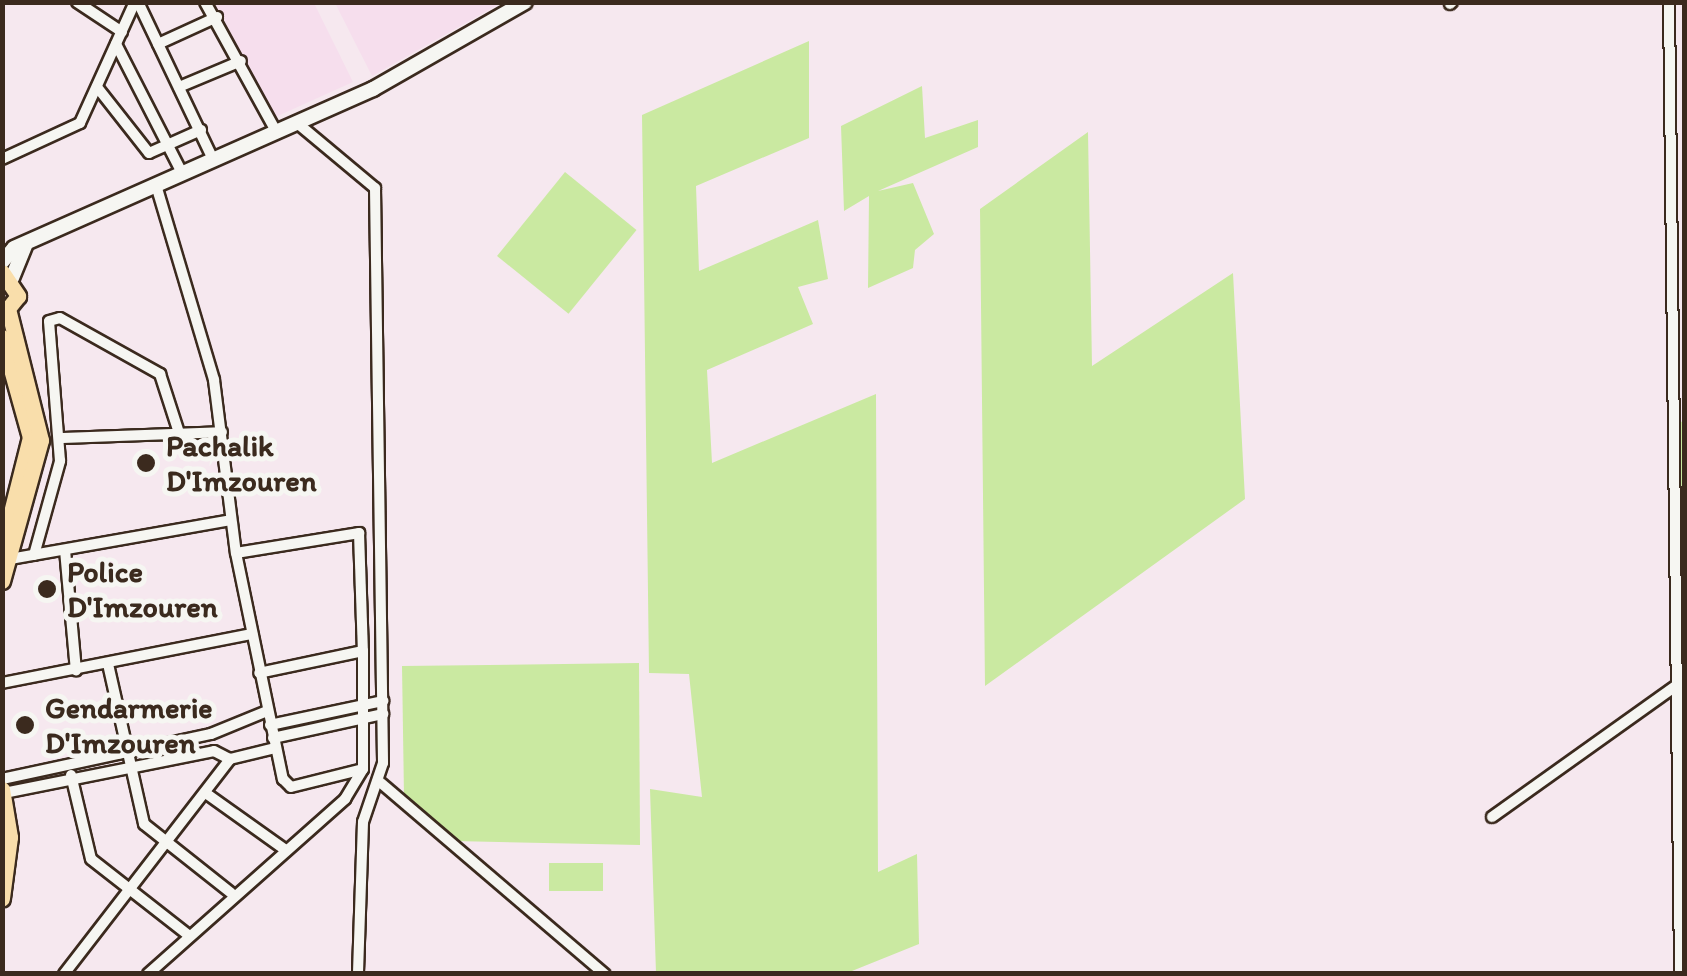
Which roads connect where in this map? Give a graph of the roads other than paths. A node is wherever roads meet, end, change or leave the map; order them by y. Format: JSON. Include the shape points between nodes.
{"nodes":[{"id":1,"x":77,"y":2,"type":"edge"},
{"id":2,"x":136,"y":2,"type":"edge"},
{"id":3,"x":205,"y":2,"type":"edge"},
{"id":4,"x":525,"y":2,"type":"edge"},
{"id":5,"x":1669,"y":2,"type":"edge"},
{"id":6,"x":217,"y":17,"type":"junction"},
{"id":7,"x":119,"y":38,"type":"junction"},
{"id":8,"x":158,"y":44,"type":"junction"},
{"id":9,"x":241,"y":61,"type":"junction"},
{"id":10,"x":96,"y":87,"type":"junction"},
{"id":11,"x":180,"y":87,"type":"junction"},
{"id":12,"x":296,"y":122,"type":"junction"},
{"id":13,"x":201,"y":130,"type":"junction"},
{"id":14,"x":276,"y":131,"type":"junction"},
{"id":15,"x":170,"y":144,"type":"junction"},
{"id":16,"x":2,"y":158,"type":"edge"},
{"id":17,"x":213,"y":159,"type":"junction"},
{"id":18,"x":182,"y":173,"type":"junction"},
{"id":19,"x":156,"y":184,"type":"junction"},
{"id":20,"x":29,"y":242,"type":"junction"},
{"id":21,"x":2,"y":262,"type":"edge"},
{"id":22,"x":7,"y":275,"type":"edge"},
{"id":23,"x":6,"y":314,"type":"edge"},
{"id":24,"x":2,"y":337,"type":"edge"},
{"id":25,"x":7,"y":363,"type":"edge"},
{"id":26,"x":222,"y":432,"type":"junction"},
{"id":27,"x":178,"y":433,"type":"junction"},
{"id":28,"x":61,"y":438,"type":"junction"},
{"id":29,"x":230,"y":520,"type":"junction"},
{"id":30,"x":65,"y":550,"type":"junction"},
{"id":31,"x":6,"y":553,"type":"edge"},
{"id":32,"x":236,"y":553,"type":"junction"},
{"id":33,"x":34,"y":555,"type":"junction"},
{"id":34,"x":2,"y":580,"type":"edge"},
{"id":35,"x":252,"y":634,"type":"junction"},
{"id":36,"x":363,"y":651,"type":"junction"},
{"id":37,"x":108,"y":664,"type":"junction"},
{"id":38,"x":76,"y":670,"type":"junction"},
{"id":39,"x":259,"y":673,"type":"junction"},
{"id":40,"x":2,"y":682,"type":"edge"},
{"id":41,"x":1681,"y":682,"type":"junction"},
{"id":42,"x":383,"y":701,"type":"junction"},
{"id":43,"x":267,"y":711,"type":"junction"},
{"id":44,"x":364,"y":712,"type":"junction"},
{"id":45,"x":383,"y":714,"type":"junction"},
{"id":46,"x":270,"y":726,"type":"junction"},
{"id":47,"x":211,"y":734,"type":"junction"},
{"id":48,"x":274,"y":743,"type":"junction"},
{"id":49,"x":214,"y":750,"type":"junction"},
{"id":50,"x":126,"y":752,"type":"junction"},
{"id":51,"x":230,"y":758,"type":"junction"},
{"id":52,"x":68,"y":765,"type":"junction"},
{"id":53,"x":130,"y":766,"type":"junction"},
{"id":54,"x":363,"y":769,"type":"junction"},
{"id":55,"x":72,"y":778,"type":"junction"},
{"id":56,"x":380,"y":783,"type":"junction"},
{"id":57,"x":3,"y":787,"type":"edge"},
{"id":58,"x":208,"y":794,"type":"junction"},
{"id":59,"x":1492,"y":817,"type":"dead end"},
{"id":60,"x":166,"y":842,"type":"junction"},
{"id":61,"x":284,"y":850,"type":"junction"},
{"id":62,"x":128,"y":893,"type":"junction"},
{"id":63,"x":231,"y":893,"type":"junction"},
{"id":64,"x":2,"y":898,"type":"edge"},
{"id":65,"x":187,"y":934,"type":"junction"},
{"id":66,"x":64,"y":974,"type":"edge"},
{"id":67,"x":148,"y":974,"type":"edge"},
{"id":68,"x":358,"y":974,"type":"edge"},
{"id":69,"x":606,"y":974,"type":"edge"},
{"id":70,"x":1680,"y":974,"type":"edge"}],
"edges":[{"from":1,"to":7,"type":"street"},
{"from":2,"to":7,"type":"street"},
{"from":2,"to":8,"type":"street"},
{"from":3,"to":6,"type":"street"},
{"from":4,"to":12,"type":"main road"},
{"from":5,"to":41,"type":"street"},
{"from":6,"to":8,"type":"street"},
{"from":6,"to":9,"type":"street"},
{"from":7,"to":10,"type":"street"},
{"from":7,"to":15,"type":"street"},
{"from":8,"to":11,"type":"street"},
{"from":9,"to":11,"type":"street"},
{"from":9,"to":14,"type":"street"},
{"from":10,"to":15,"type":"street","via":[[149,153]]},
{"from":10,"to":16,"type":"street","via":[[80,123]]},
{"from":11,"to":13,"type":"street"},
{"from":12,"to":14,"type":"main road"},
{"from":12,"to":42,"type":"street","via":[[375,188]]},
{"from":13,"to":15,"type":"street"},
{"from":13,"to":17,"type":"street"},
{"from":14,"to":17,"type":"main road"},
{"from":15,"to":18,"type":"street"},
{"from":17,"to":18,"type":"main road"},
{"from":18,"to":19,"type":"main road"},
{"from":19,"to":20,"type":"main road"},
{"from":19,"to":26,"type":"street"},
{"from":20,"to":21,"type":"main road"},
{"from":20,"to":22,"type":"main road"},
{"from":22,"to":23,"type":"highway","via":[[18,296]]},
{"from":23,"to":31,"type":"highway","via":[[41,440]]},
{"from":24,"to":25,"type":"highway"},
{"from":25,"to":31,"type":"highway","via":[[29,450]]},
{"from":26,"to":27,"type":"street"},
{"from":26,"to":29,"type":"street"},
{"from":27,"to":28,"type":"street"},
{"from":27,"to":28,"type":"street","via":[[160,374],[54,318],[43,334]]},
{"from":28,"to":33,"type":"street"},
{"from":29,"to":30,"type":"street"},
{"from":29,"to":32,"type":"street"},
{"from":30,"to":33,"type":"street"},
{"from":30,"to":38,"type":"street"},
{"from":31,"to":33,"type":"street"},
{"from":31,"to":34,"type":"highway"},
{"from":32,"to":35,"type":"street"},
{"from":32,"to":36,"type":"street","via":[[359,534]]},
{"from":35,"to":37,"type":"street"},
{"from":35,"to":39,"type":"street"},
{"from":36,"to":39,"type":"street"},
{"from":36,"to":44,"type":"street"},
{"from":37,"to":38,"type":"street"},
{"from":37,"to":50,"type":"street"},
{"from":38,"to":40,"type":"street"},
{"from":39,"to":43,"type":"street"},
{"from":41,"to":59,"type":"street"},
{"from":41,"to":70,"type":"street"},
{"from":42,"to":44,"type":"street"},
{"from":42,"to":45,"type":"street"},
{"from":43,"to":46,"type":"street"},
{"from":43,"to":47,"type":"street"},
{"from":44,"to":45,"type":"street"},
{"from":44,"to":46,"type":"street"},
{"from":44,"to":48,"type":"street"},
{"from":44,"to":54,"type":"street"},
{"from":45,"to":56,"type":"street"},
{"from":46,"to":48,"type":"street"},
{"from":47,"to":49,"type":"street"},
{"from":47,"to":50,"type":"street"},
{"from":48,"to":51,"type":"street"},
{"from":48,"to":54,"type":"street","via":[[291,787]]},
{"from":49,"to":51,"type":"street"},
{"from":49,"to":53,"type":"street"},
{"from":50,"to":52,"type":"street"},
{"from":50,"to":53,"type":"street"},
{"from":51,"to":58,"type":"street"},
{"from":52,"to":55,"type":"street"},
{"from":52,"to":57,"type":"street"},
{"from":53,"to":55,"type":"street"},
{"from":53,"to":60,"type":"street","via":[[142,820]]},
{"from":54,"to":61,"type":"street","via":[[345,799]]},
{"from":55,"to":57,"type":"street"},
{"from":55,"to":62,"type":"street","via":[[91,859]]},
{"from":56,"to":68,"type":"street","via":[[363,822]]},
{"from":56,"to":69,"type":"street"},
{"from":57,"to":64,"type":"highway","via":[[10,869]]},
{"from":58,"to":60,"type":"street"},
{"from":58,"to":61,"type":"street"},
{"from":60,"to":62,"type":"street"},
{"from":60,"to":63,"type":"street"},
{"from":61,"to":63,"type":"street"},
{"from":62,"to":65,"type":"street"},
{"from":62,"to":66,"type":"street"},
{"from":63,"to":65,"type":"street"},
{"from":65,"to":67,"type":"street"}]}
